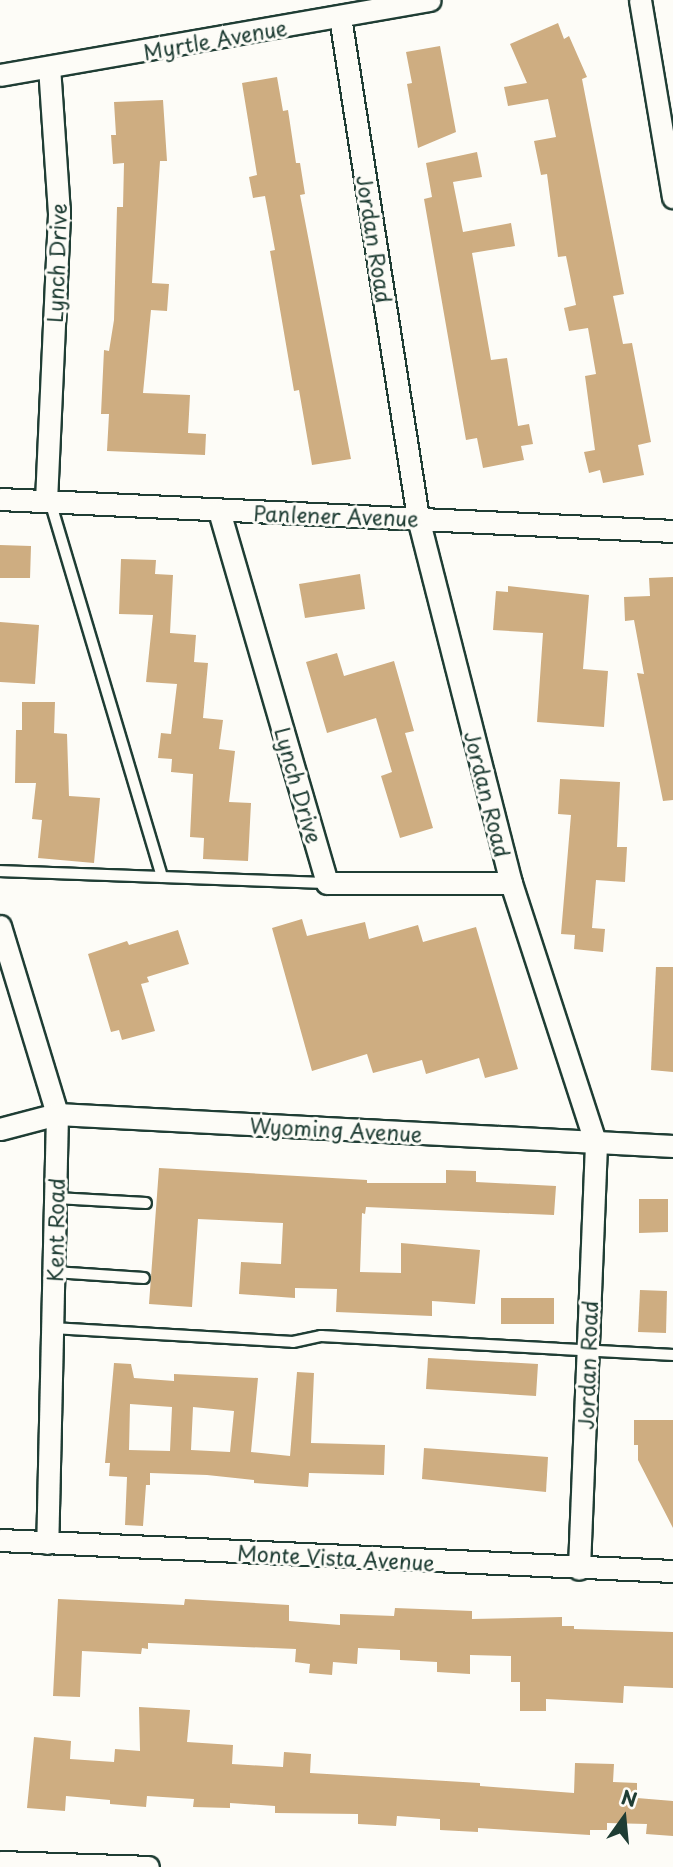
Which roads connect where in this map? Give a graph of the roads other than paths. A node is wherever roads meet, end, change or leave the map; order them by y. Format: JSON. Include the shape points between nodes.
{"nodes":[{"id":1,"x":429,"y":0,"type":"edge"},
{"id":2,"x":640,"y":0,"type":"edge"},
{"id":3,"x":340,"y":17,"type":"junction"},
{"id":4,"x":49,"y":67,"type":"junction"},
{"id":5,"x":0,"y":75,"type":"edge"},
{"id":6,"x":673,"y":197,"type":"edge"},
{"id":7,"x":0,"y":499,"type":"edge"},
{"id":8,"x":48,"y":501,"type":"junction"},
{"id":9,"x":219,"y":511,"type":"junction"},
{"id":10,"x":418,"y":519,"type":"junction"},
{"id":11,"x":673,"y":531,"type":"edge"},
{"id":12,"x":0,"y":871,"type":"edge"},
{"id":13,"x":162,"y":877,"type":"junction"},
{"id":14,"x":327,"y":883,"type":"junction"},
{"id":15,"x":511,"y":883,"type":"junction"},
{"id":16,"x":0,"y":926,"type":"edge"},
{"id":17,"x":57,"y":1114,"type":"junction"},
{"id":18,"x":0,"y":1129,"type":"edge"},
{"id":19,"x":596,"y":1144,"type":"junction"},
{"id":20,"x":673,"y":1146,"type":"edge"},
{"id":21,"x":56,"y":1198,"type":"junction"},
{"id":22,"x":146,"y":1203,"type":"dead end"},
{"id":23,"x":54,"y":1272,"type":"junction"},
{"id":24,"x":144,"y":1278,"type":"dead end"},
{"id":25,"x":52,"y":1328,"type":"junction"},
{"id":26,"x":587,"y":1349,"type":"junction"},
{"id":27,"x":673,"y":1355,"type":"edge"},
{"id":28,"x":0,"y":1540,"type":"edge"},
{"id":29,"x":47,"y":1543,"type":"junction"},
{"id":30,"x":579,"y":1569,"type":"junction"},
{"id":31,"x":673,"y":1571,"type":"edge"},
{"id":32,"x":0,"y":1862,"type":"edge"},
{"id":33,"x":148,"y":1867,"type":"edge"}],
"edges":[{"from":1,"to":3,"type":"street","name":"Myrtle Avenue"},
{"from":2,"to":6,"type":"street"},
{"from":3,"to":4,"type":"street","name":"Myrtle Avenue"},
{"from":3,"to":10,"type":"street","name":"Jordan Road"},
{"from":4,"to":5,"type":"street","name":"Myrtle Avenue"},
{"from":4,"to":8,"type":"street","name":"Lynch Drive","via":[[59,213]]},
{"from":7,"to":8,"type":"street","name":"Panlener Avenue"},
{"from":8,"to":9,"type":"street","name":"Panlener Avenue"},
{"from":8,"to":13,"type":"lane"},
{"from":9,"to":10,"type":"street","name":"Panlener Avenue"},
{"from":9,"to":14,"type":"street","name":"Lynch Drive"},
{"from":10,"to":11,"type":"street","name":"Panlener Avenue"},
{"from":10,"to":15,"type":"street","name":"Jordan Road"},
{"from":12,"to":13,"type":"lane"},
{"from":13,"to":14,"type":"lane"},
{"from":14,"to":15,"type":"street"},
{"from":15,"to":19,"type":"street","name":"Jordan Road"},
{"from":16,"to":17,"type":"street","name":"Kent Road"},
{"from":17,"to":18,"type":"street","name":"Wyoming Avenue"},
{"from":17,"to":19,"type":"street","name":"Wyoming Avenue"},
{"from":17,"to":21,"type":"street","name":"Kent Road"},
{"from":19,"to":20,"type":"street","name":"Wyoming Avenue"},
{"from":19,"to":26,"type":"street","name":"Jordan Road"},
{"from":21,"to":22,"type":"lane"},
{"from":21,"to":23,"type":"street","name":"Kent Road"},
{"from":23,"to":24,"type":"lane"},
{"from":23,"to":25,"type":"street","name":"Kent Road"},
{"from":25,"to":26,"type":"lane","via":[[293,1342],[321,1336]]},
{"from":25,"to":29,"type":"street","name":"Kent Road"},
{"from":26,"to":27,"type":"lane"},
{"from":26,"to":30,"type":"street","name":"Jordan Road"},
{"from":28,"to":29,"type":"street","name":"Monte Vista Avenue"},
{"from":29,"to":30,"type":"street","name":"Monte Vista Avenue"},
{"from":30,"to":31,"type":"street","name":"Monte Vista Avenue"},
{"from":32,"to":33,"type":"street"}]}
